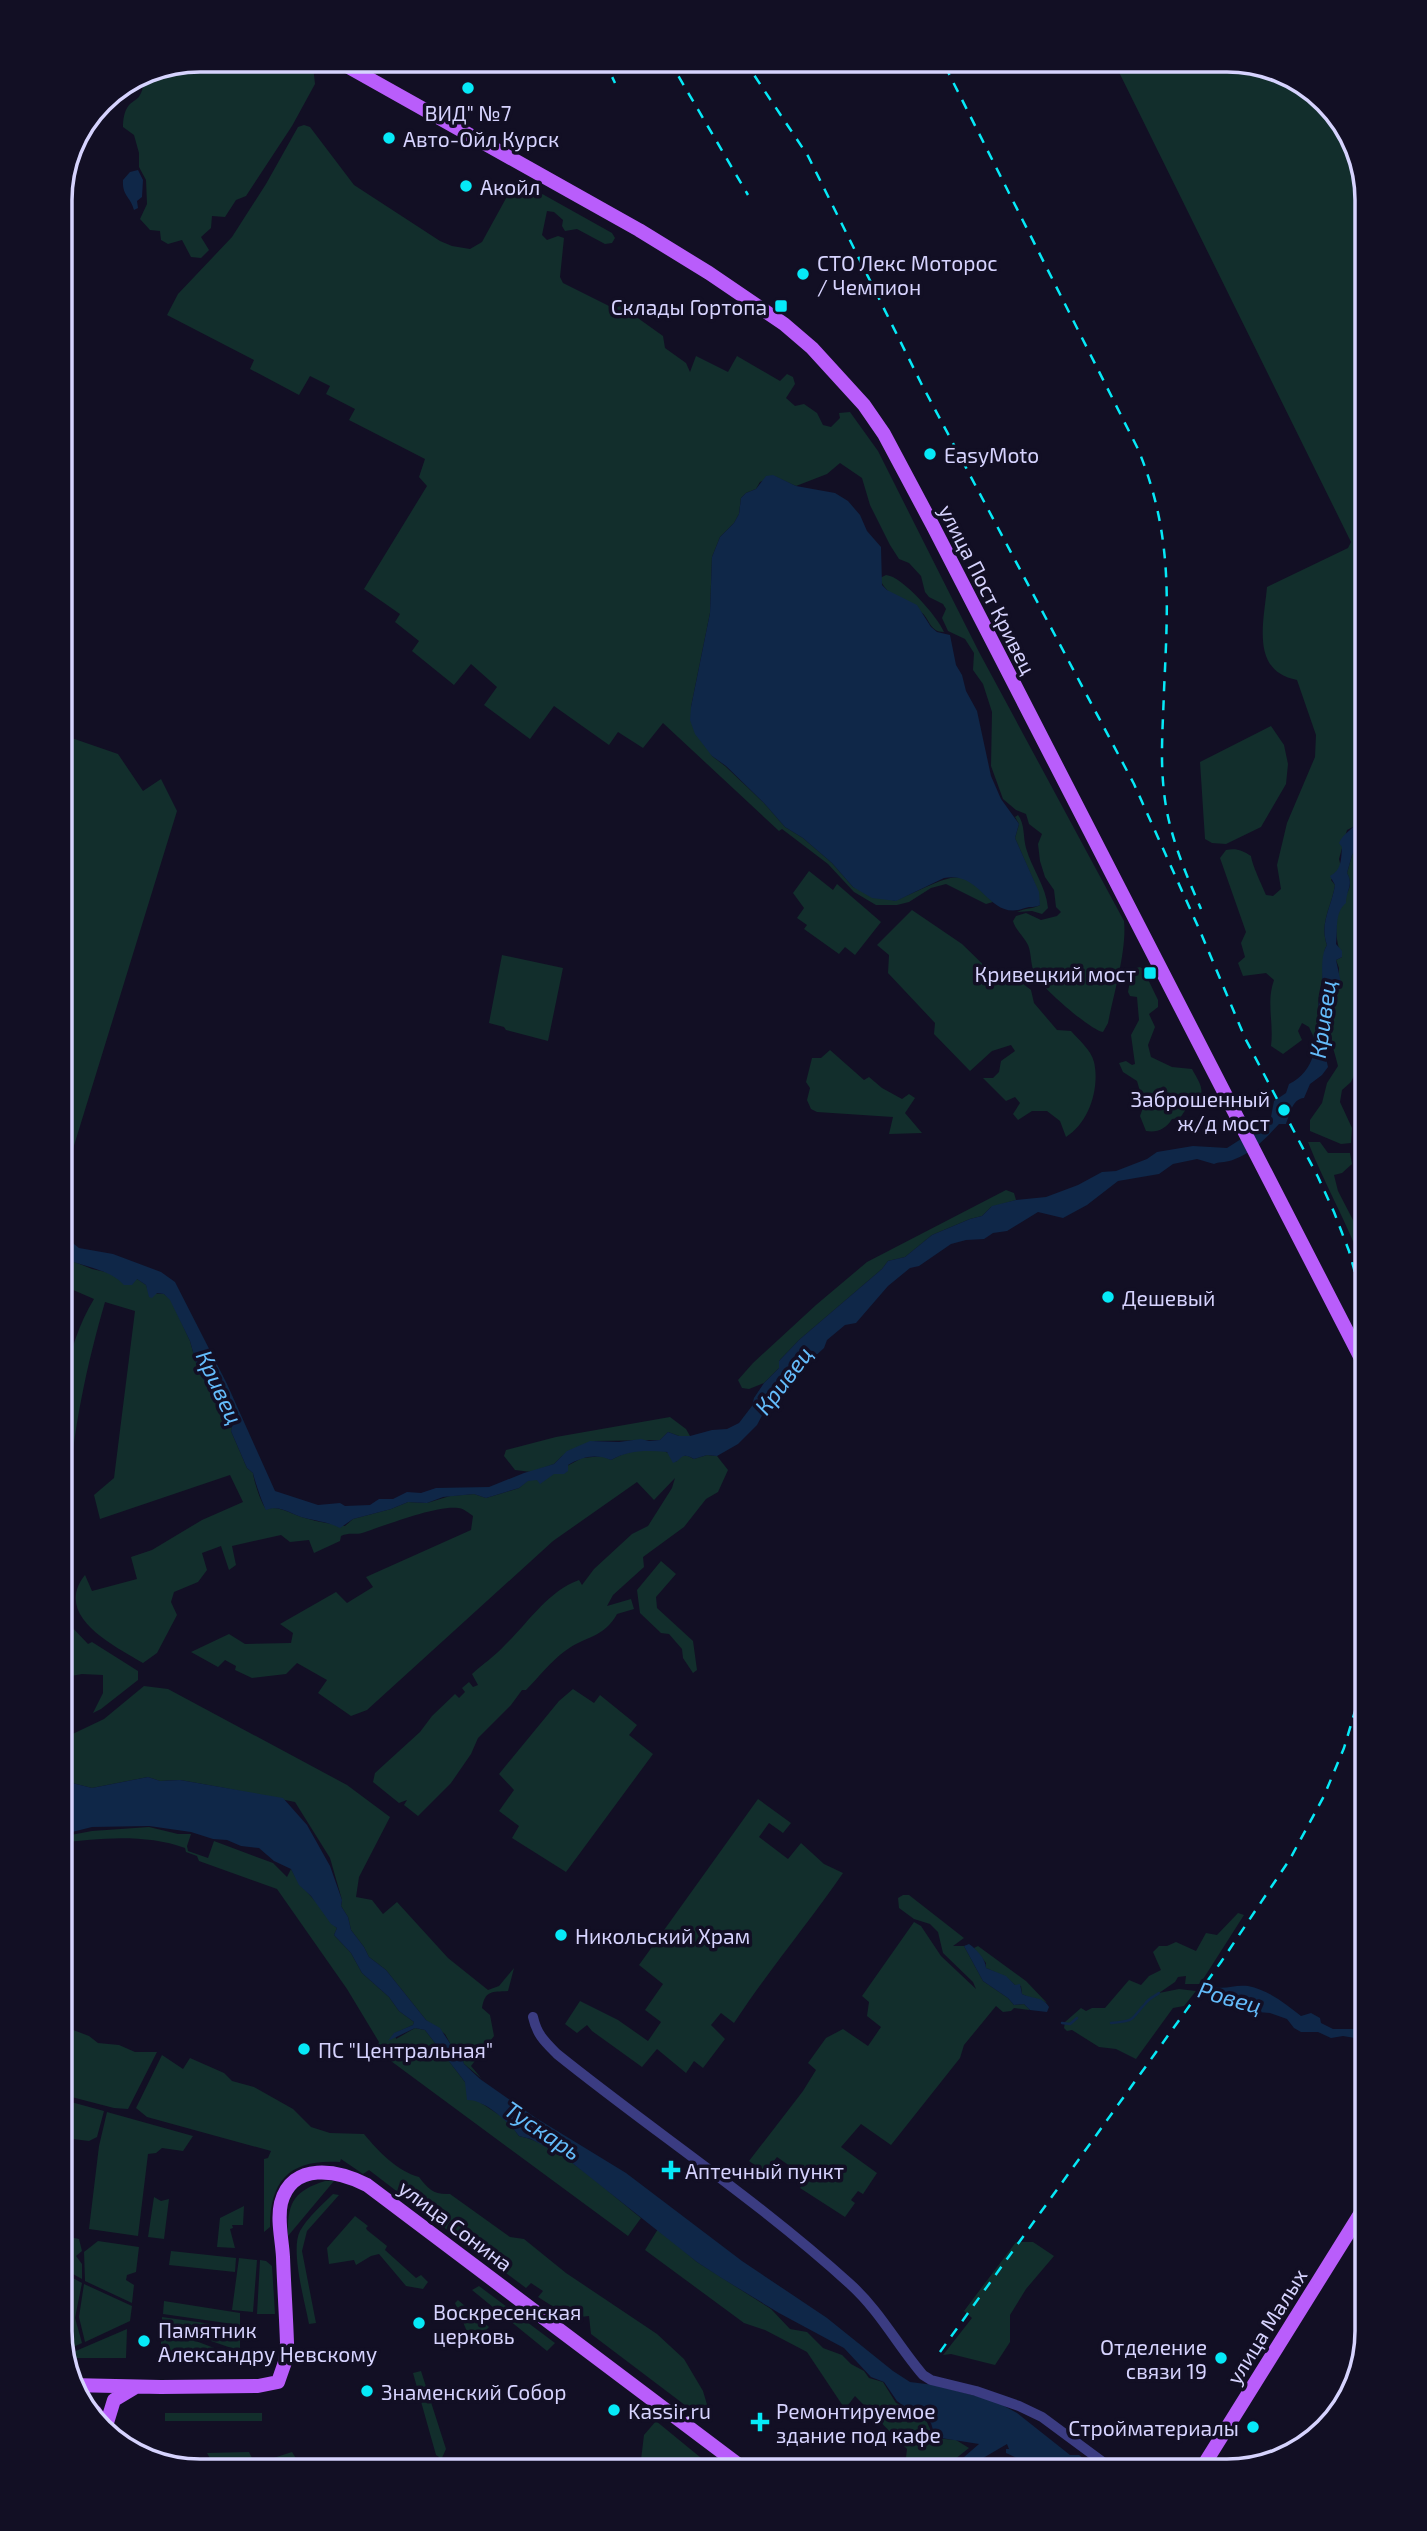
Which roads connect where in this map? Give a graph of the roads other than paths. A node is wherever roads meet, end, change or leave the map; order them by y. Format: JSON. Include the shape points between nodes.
{"nodes":[{"id":1,"x":358,"y":72,"type":"edge"},
{"id":2,"x":1355,"y":1346,"type":"edge"},
{"id":3,"x":533,"y":2017,"type":"dead end"},
{"id":4,"x":1355,"y":2222,"type":"edge"},
{"id":5,"x":84,"y":2385,"type":"edge"},
{"id":6,"x":139,"y":2387,"type":"junction"},
{"id":7,"x":110,"y":2422,"type":"edge"},
{"id":8,"x":731,"y":2459,"type":"edge"},
{"id":9,"x":1098,"y":2459,"type":"edge"},
{"id":10,"x":1208,"y":2459,"type":"edge"}],
"edges":[{"from":1,"to":2,"type":"main road","name":"улица Пост Кривец","via":[[639,230],[764,309],[812,348],[864,405],[911,485]]},
{"from":3,"to":9,"type":"street","via":[[541,2039],[557,2054],[852,2285],[923,2375],[1042,2417]]},
{"from":4,"to":10,"type":"main road","name":"улица Малых"},
{"from":5,"to":6,"type":"main road"},
{"from":6,"to":7,"type":"main road","via":[[114,2400]]},
{"from":6,"to":8,"type":"main road","name":"улица Сонина","via":[[278,2382],[287,2343],[282,2200],[290,2185],[304,2175],[341,2173],[367,2185]]}]}
